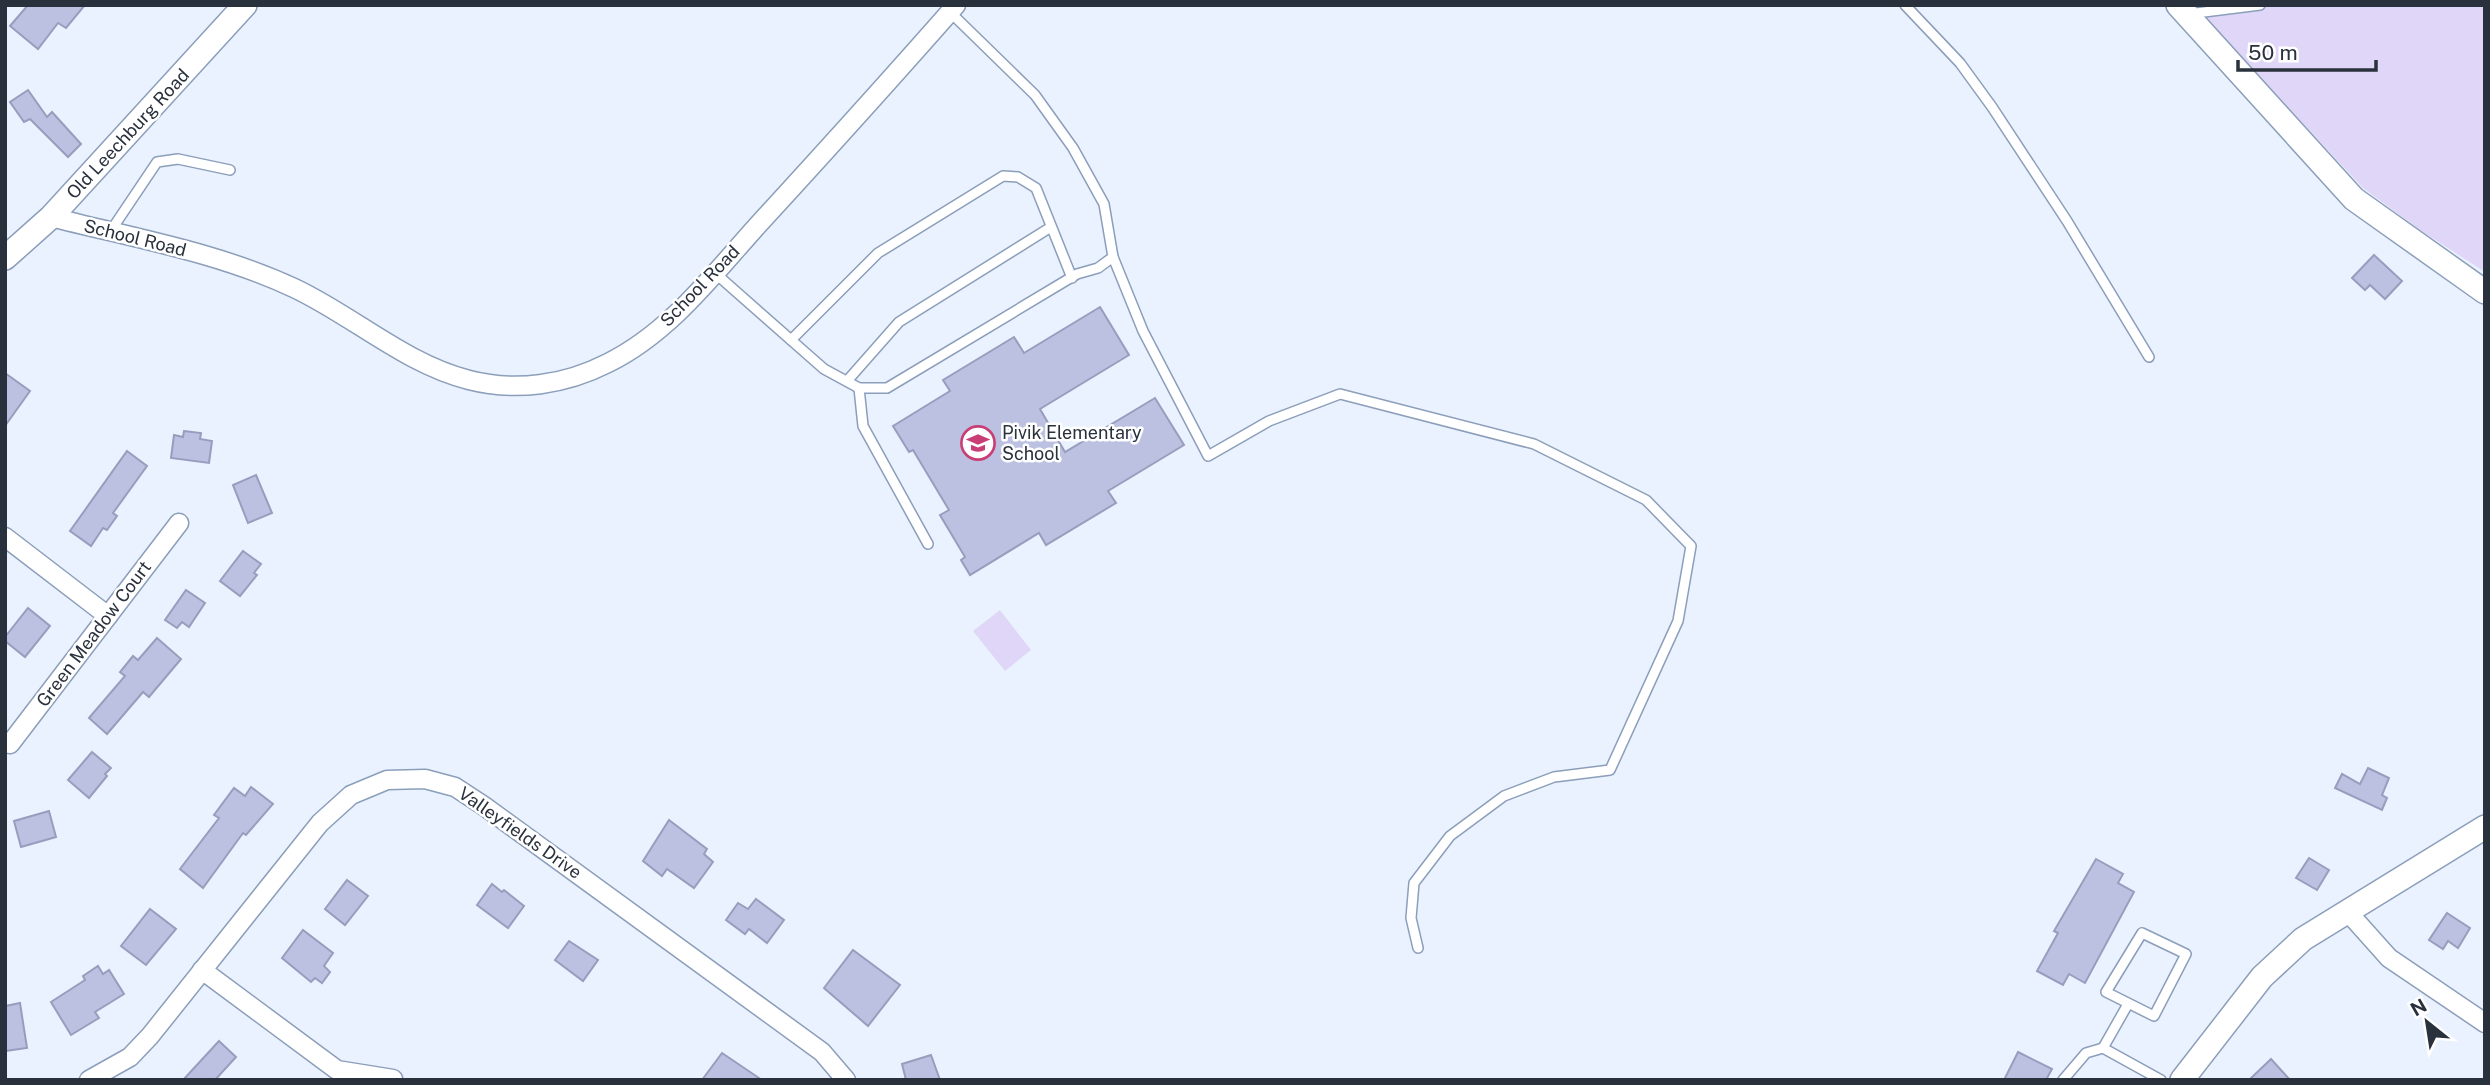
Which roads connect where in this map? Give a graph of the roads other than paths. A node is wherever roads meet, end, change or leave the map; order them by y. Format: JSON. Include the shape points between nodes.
{"nodes":[{"id":1,"x":245,"y":5,"type":"edge"},
{"id":2,"x":1905,"y":5,"type":"edge"},
{"id":3,"x":2260,"y":5,"type":"edge"},
{"id":4,"x":953,"y":8,"type":"edge"},
{"id":5,"x":2182,"y":10,"type":"edge"},
{"id":6,"x":230,"y":170,"type":"dead end"},
{"id":7,"x":51,"y":217,"type":"junction"},
{"id":8,"x":1051,"y":227,"type":"junction"},
{"id":9,"x":110,"y":232,"type":"junction"},
{"id":10,"x":1113,"y":257,"type":"junction"},
{"id":11,"x":5,"y":258,"type":"edge"},
{"id":12,"x":715,"y":273,"type":"junction"},
{"id":13,"x":1072,"y":278,"type":"junction"},
{"id":14,"x":2485,"y":292,"type":"edge"},
{"id":15,"x":791,"y":340,"type":"junction"},
{"id":16,"x":2149,"y":358,"type":"dead end"},
{"id":17,"x":847,"y":382,"type":"junction"},
{"id":18,"x":859,"y":388,"type":"junction"},
{"id":19,"x":179,"y":523,"type":"dead end"},
{"id":20,"x":5,"y":537,"type":"edge"},
{"id":21,"x":928,"y":544,"type":"dead end"},
{"id":22,"x":108,"y":616,"type":"junction"},
{"id":23,"x":10,"y":744,"type":"dead end"},
{"id":24,"x":2485,"y":827,"type":"edge"},
{"id":25,"x":2347,"y":911,"type":"junction"},
{"id":26,"x":1418,"y":948,"type":"dead end"},
{"id":27,"x":202,"y":970,"type":"junction"},
{"id":28,"x":2127,"y":1004,"type":"junction"},
{"id":29,"x":2485,"y":1023,"type":"edge"},
{"id":30,"x":2103,"y":1048,"type":"junction"},
{"id":31,"x":393,"y":1079,"type":"edge"},
{"id":32,"x":89,"y":1080,"type":"edge"},
{"id":33,"x":846,"y":1080,"type":"edge"},
{"id":34,"x":2063,"y":1080,"type":"edge"},
{"id":35,"x":2161,"y":1080,"type":"edge"},
{"id":36,"x":2182,"y":1080,"type":"edge"}],
"edges":[{"from":1,"to":7,"type":"street","name":"Old Leechburg Road"},
{"from":2,"to":16,"type":"lane","via":[[1960,63],[1992,107]]},
{"from":3,"to":5,"type":"lane"},
{"from":4,"to":10,"type":"lane","via":[[1035,95],[1073,148],[1104,204]]},
{"from":4,"to":12,"type":"street","name":"School Road"},
{"from":5,"to":14,"type":"street","via":[[2354,200]]},
{"from":6,"to":9,"type":"lane","via":[[178,159],[157,162]]},
{"from":7,"to":9,"type":"street","name":"School Road"},
{"from":7,"to":11,"type":"street","name":"Old Leechburg Road"},
{"from":8,"to":13,"type":"lane"},
{"from":8,"to":15,"type":"lane","via":[[1035,188],[1018,177],[1003,176],[878,253]]},
{"from":8,"to":17,"type":"lane","via":[[899,322]]},
{"from":9,"to":12,"type":"street","name":"School Road","via":[[254,270],[298,290],[415,358],[468,380],[497,384],[540,386],[608,363],[678,312]]},
{"from":10,"to":13,"type":"lane"},
{"from":10,"to":26,"type":"lane","via":[[1143,331],[1208,456],[1269,421],[1340,394],[1534,444],[1646,500],[1691,546],[1678,621],[1610,770],[1554,777],[1504,796],[1450,836],[1414,883],[1411,918]]},
{"from":12,"to":15,"type":"lane"},
{"from":13,"to":18,"type":"lane","via":[[887,388]]},
{"from":15,"to":17,"type":"lane"},
{"from":17,"to":18,"type":"lane"},
{"from":18,"to":21,"type":"lane","via":[[863,426]]},
{"from":19,"to":22,"type":"street","name":"Green Meadow Court"},
{"from":20,"to":22,"type":"street"},
{"from":22,"to":23,"type":"street","name":"Green Meadow Court"},
{"from":24,"to":25,"type":"street"},
{"from":25,"to":29,"type":"street","via":[[2389,958]]},
{"from":25,"to":36,"type":"street","via":[[2303,939],[2262,977]]},
{"from":27,"to":31,"type":"street","via":[[337,1069]]},
{"from":27,"to":32,"type":"street","name":"Valleyfields Drive","via":[[130,1057]]},
{"from":27,"to":33,"type":"street","name":"Valleyfields Drive","via":[[320,823],[351,795],[387,780],[425,779],[455,787],[484,806],[822,1052]]},
{"from":28,"to":28,"type":"lane","via":[[2154,1016],[2186,954],[2142,933],[2106,992]]},
{"from":28,"to":30,"type":"lane"},
{"from":30,"to":34,"type":"lane","via":[[2086,1053]]},
{"from":30,"to":35,"type":"lane"}]}
